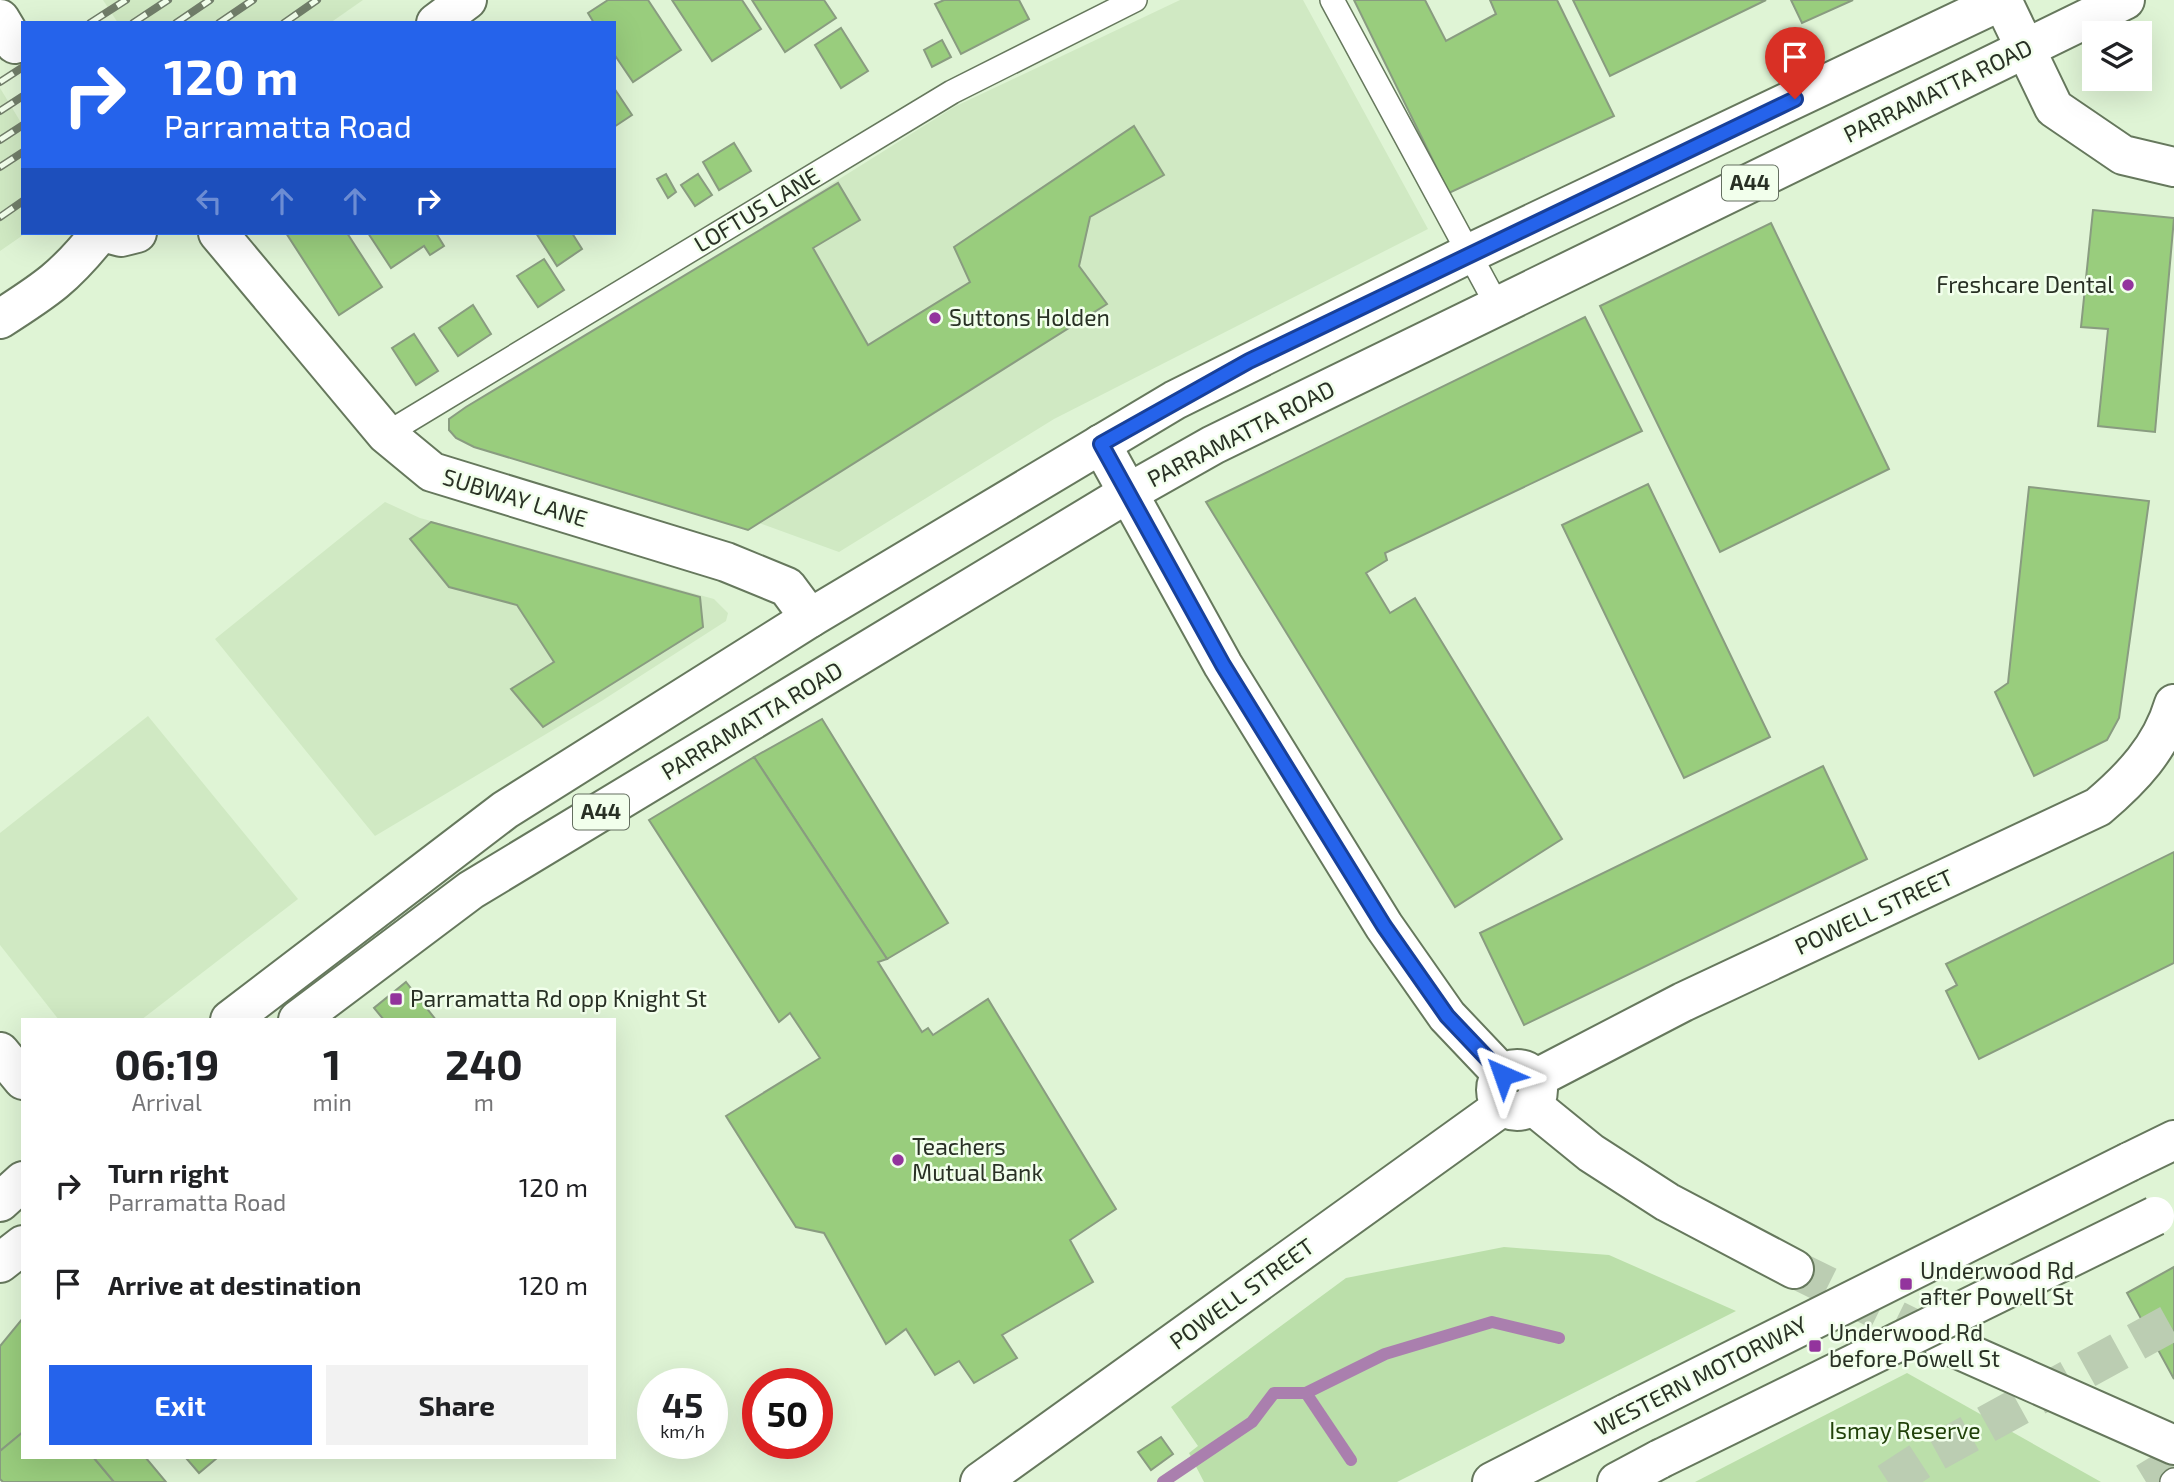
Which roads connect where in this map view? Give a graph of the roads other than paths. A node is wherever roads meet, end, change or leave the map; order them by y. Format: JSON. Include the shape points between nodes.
{"nodes":[{"id":1,"x":467,"y":0,"type":"edge"},
{"id":2,"x":1135,"y":0,"type":"edge"},
{"id":3,"x":1332,"y":0,"type":"edge"},
{"id":4,"x":2003,"y":0,"type":"edge"},
{"id":5,"x":2125,"y":0,"type":"edge"},
{"id":6,"x":439,"y":21,"type":"edge"},
{"id":7,"x":2025,"y":48,"type":"junction"},
{"id":8,"x":2174,"y":167,"type":"edge"},
{"id":9,"x":98,"y":235,"type":"edge"},
{"id":10,"x":220,"y":235,"type":"edge"},
{"id":11,"x":1470,"y":253,"type":"junction"},
{"id":12,"x":1498,"y":307,"type":"junction"},
{"id":13,"x":0,"y":319,"type":"edge"},
{"id":14,"x":386,"y":434,"type":"junction"},
{"id":15,"x":1101,"y":444,"type":"junction"},
{"id":16,"x":1128,"y":492,"type":"junction"},
{"id":17,"x":810,"y":618,"type":"junction"},
{"id":18,"x":2174,"y":704,"type":"edge"},
{"id":19,"x":233,"y":1018,"type":"edge"},
{"id":20,"x":301,"y":1018,"type":"edge"},
{"id":21,"x":0,"y":1052,"type":"edge"},
{"id":22,"x":21,"y":1078,"type":"edge"},
{"id":23,"x":1518,"y":1091,"type":"junction"},
{"id":24,"x":2174,"y":1140,"type":"edge"},
{"id":25,"x":21,"y":1183,"type":"edge"},
{"id":26,"x":0,"y":1202,"type":"edge"},
{"id":27,"x":2174,"y":1208,"type":"edge"},
{"id":28,"x":21,"y":1246,"type":"edge"},
{"id":29,"x":0,"y":1264,"type":"edge"},
{"id":30,"x":1794,"y":1269,"type":"tunnel mouth"},
{"id":31,"x":1942,"y":1342,"type":"tunnel mouth"},
{"id":32,"x":2174,"y":1445,"type":"edge"},
{"id":33,"x":980,"y":1482,"type":"edge"},
{"id":34,"x":1492,"y":1482,"type":"edge"},
{"id":35,"x":1617,"y":1482,"type":"edge"}],
"edges":[{"from":1,"to":6,"type":"main road"},
{"from":2,"to":14,"type":"lane","name":"LOFTUS LANE","via":[[952,92]]},
{"from":3,"to":11,"type":"lane"},
{"from":4,"to":7,"type":"main road"},
{"from":4,"to":11,"type":"main road","number":"A44"},
{"from":5,"to":7,"type":"main road","name":"PARRAMATTA ROAD","number":"A44"},
{"from":7,"to":8,"type":"main road","via":[[2054,108],[2123,155]]},
{"from":7,"to":12,"type":"main road","name":"PARRAMATTA ROAD","number":"A44"},
{"from":9,"to":13,"type":"main road","via":[[70,271]]},
{"from":10,"to":14,"type":"main road","name":"SUBWAY LANE"},
{"from":11,"to":12,"type":"lane"},
{"from":11,"to":15,"type":"main road","number":"A44","via":[[1249,361]]},
{"from":12,"to":16,"type":"main road","name":"PARRAMATTA ROAD","number":"A44","via":[[1213,445]]},
{"from":14,"to":17,"type":"main road","name":"SUBWAY LANE","via":[[432,472],[726,562],[786,587]]},
{"from":15,"to":16,"type":"main road"},
{"from":15,"to":17,"type":"main road","number":"A44"},
{"from":16,"to":20,"type":"main road","name":"PARRAMATTA ROAD","number":"A44","via":[[471,890]]},
{"from":16,"to":23,"type":"main road","via":[[1223,665],[1384,926],[1447,1016]]},
{"from":17,"to":19,"type":"main road","number":"A44","via":[[505,810]]},
{"from":18,"to":23,"type":"main road","name":"POWELL STREET","via":[[2166,731],[2130,780],[2098,807],[1683,1003]]},
{"from":21,"to":22,"type":"main road"},
{"from":23,"to":30,"type":"main road","via":[[1591,1153],[1667,1202]]},
{"from":23,"to":33,"type":"main road","name":"POWELL STREET"},
{"from":24,"to":34,"type":"main road","name":"WESTERN MOTORWAY","bridge":true},
{"from":25,"to":26,"type":"main road"},
{"from":27,"to":35,"type":"main road","bridge":true},
{"from":28,"to":29,"type":"main road"},
{"from":31,"to":32,"type":"main road"}]}
